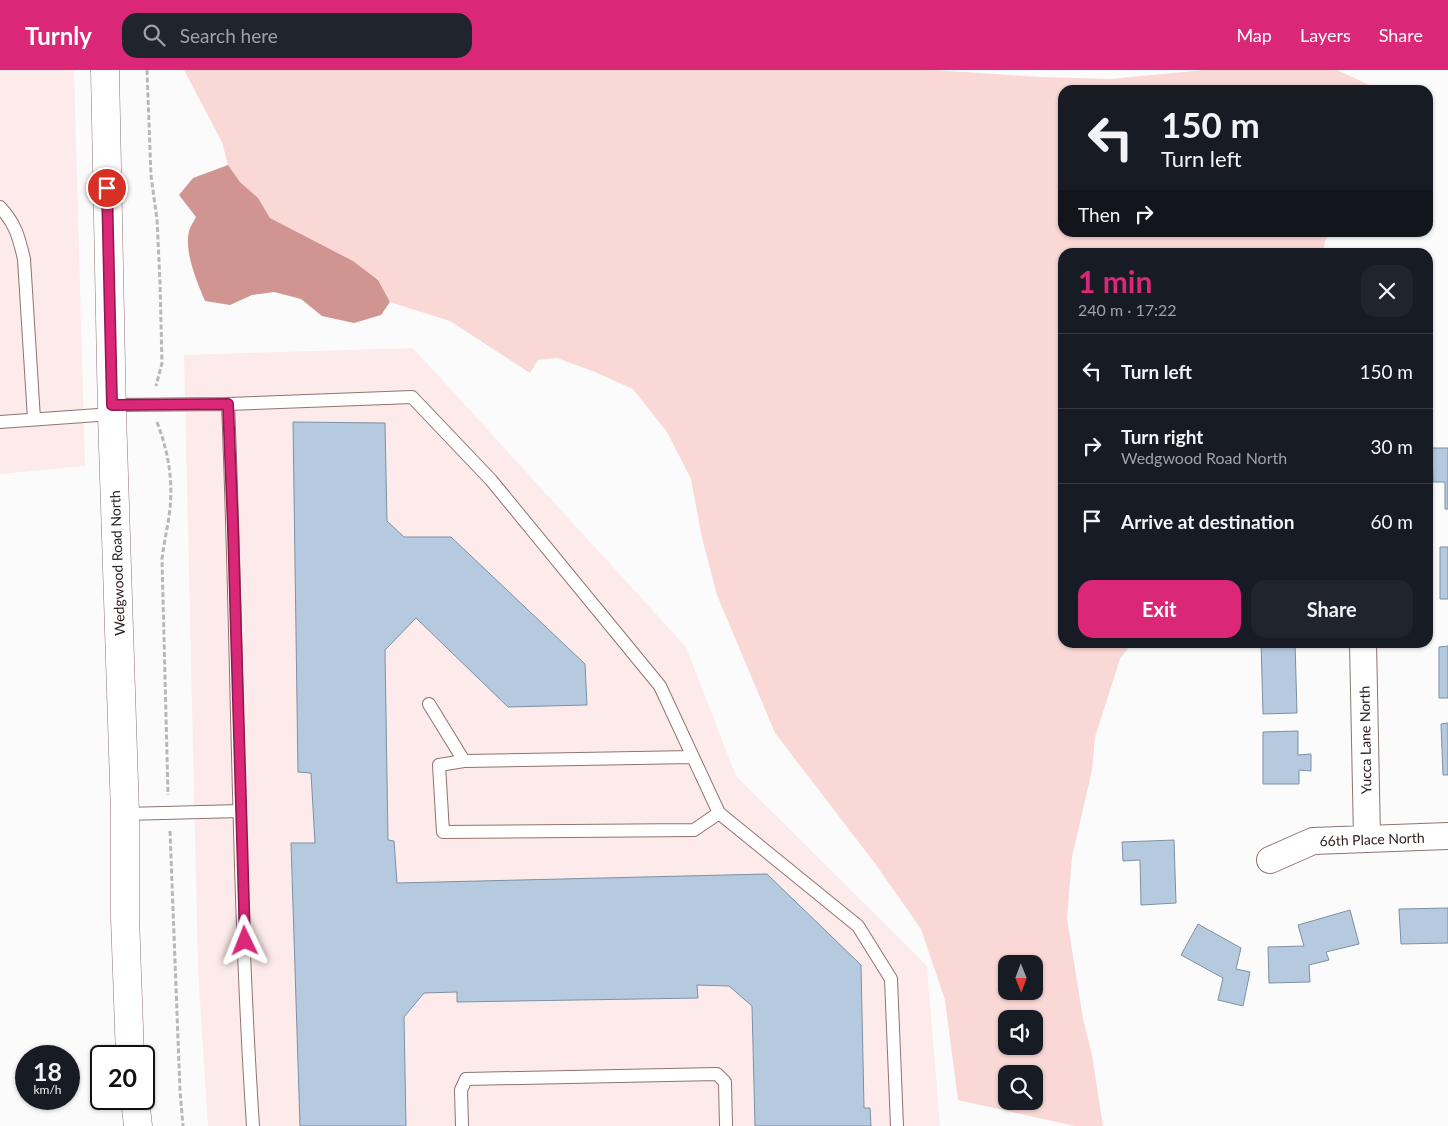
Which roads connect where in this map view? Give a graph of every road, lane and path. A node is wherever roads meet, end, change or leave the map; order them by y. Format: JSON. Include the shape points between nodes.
{"nodes":[{"id":1,"x":104,"y":70,"type":"edge"},
{"id":2,"x":148,"y":70,"type":"edge"},
{"id":3,"x":0,"y":207,"type":"edge"},
{"id":4,"x":156,"y":404,"type":"junction"},
{"id":5,"x":228,"y":404,"type":"junction"},
{"id":6,"x":112,"y":409,"type":"junction"},
{"id":7,"x":34,"y":419,"type":"junction"},
{"id":8,"x":0,"y":422,"type":"edge"},
{"id":9,"x":1363,"y":648,"type":"edge"},
{"id":10,"x":429,"y":704,"type":"dead end"},
{"id":11,"x":693,"y":757,"type":"junction"},
{"id":12,"x":464,"y":762,"type":"junction"},
{"id":13,"x":240,"y":810,"type":"junction"},
{"id":14,"x":169,"y":813,"type":"junction"},
{"id":15,"x":719,"y":813,"type":"junction"},
{"id":16,"x":125,"y":814,"type":"junction"},
{"id":17,"x":1448,"y":836,"type":"edge"},
{"id":18,"x":1367,"y":838,"type":"junction"},
{"id":19,"x":1270,"y":860,"type":"dead end"},
{"id":20,"x":130,"y":1045,"type":"edge"},
{"id":21,"x":136,"y":1110,"type":"edge"},
{"id":22,"x":138,"y":1126,"type":"edge"},
{"id":23,"x":183,"y":1126,"type":"edge"},
{"id":24,"x":253,"y":1126,"type":"edge"},
{"id":25,"x":462,"y":1126,"type":"edge"},
{"id":26,"x":726,"y":1126,"type":"edge"},
{"id":27,"x":897,"y":1126,"type":"edge"}],
"edges":[{"from":1,"to":6,"type":"street","name":"Wedgwood Road North"},
{"from":2,"to":4,"type":"path","via":[[162,364]]},
{"from":3,"to":7,"type":"lane","via":[[18,235],[24,259]]},
{"from":4,"to":5,"type":"lane"},
{"from":4,"to":6,"type":"lane"},
{"from":4,"to":14,"type":"path","via":[[156,417],[171,470],[162,582]]},
{"from":5,"to":11,"type":"lane","via":[[412,397],[491,480],[660,686]]},
{"from":5,"to":13,"type":"lane"},
{"from":6,"to":7,"type":"lane"},
{"from":6,"to":16,"type":"street","name":"Wedgwood Road North"},
{"from":7,"to":8,"type":"lane"},
{"from":9,"to":18,"type":"street","name":"Yucca Lane North"},
{"from":10,"to":12,"type":"lane"},
{"from":11,"to":12,"type":"lane"},
{"from":11,"to":15,"type":"lane"},
{"from":12,"to":15,"type":"lane","via":[[439,765],[443,832],[694,830]]},
{"from":13,"to":14,"type":"lane"},
{"from":13,"to":24,"type":"lane"},
{"from":14,"to":16,"type":"lane"},
{"from":14,"to":23,"type":"path"},
{"from":15,"to":27,"type":"lane","via":[[858,926],[891,979]]},
{"from":16,"to":20,"type":"street","name":"Wedgwood Road North"},
{"from":17,"to":18,"type":"street","name":"66th Place North"},
{"from":18,"to":19,"type":"street","name":"66th Place North","via":[[1313,841]]},
{"from":21,"to":22,"type":"street"},
{"from":25,"to":26,"type":"lane","via":[[461,1090],[466,1078],[717,1074],[725,1082]]}]}
